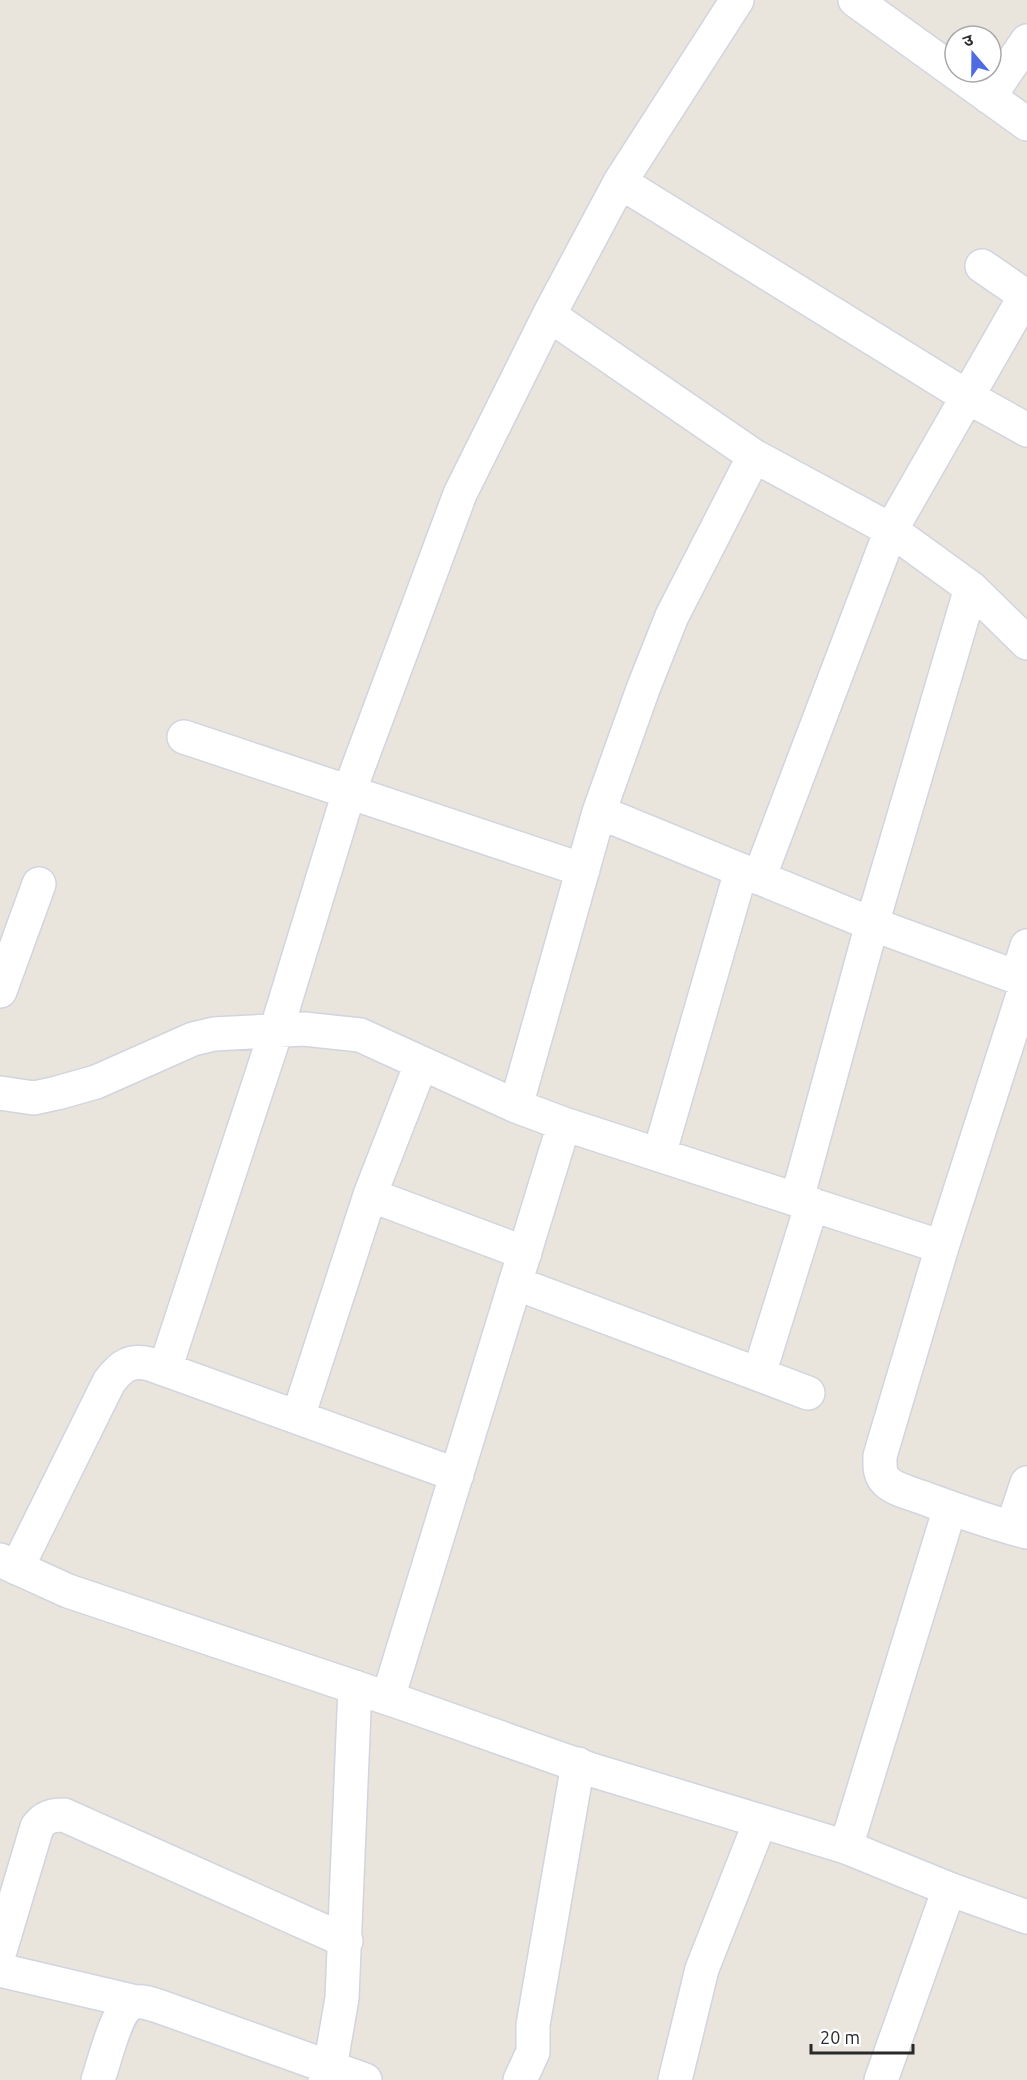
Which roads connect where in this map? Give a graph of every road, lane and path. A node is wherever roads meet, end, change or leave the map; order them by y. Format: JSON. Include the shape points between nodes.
{"nodes":[{"id":1,"x":737,"y":0,"type":"edge"},
{"id":2,"x":855,"y":0,"type":"edge"},
{"id":3,"x":1027,"y":41,"type":"edge"},
{"id":4,"x":989,"y":97,"type":"junction"},
{"id":5,"x":1027,"y":124,"type":"edge"},
{"id":6,"x":620,"y":182,"type":"junction"},
{"id":7,"x":982,"y":266,"type":"dead end"},
{"id":8,"x":1026,"y":296,"type":"edge"},
{"id":9,"x":549,"y":315,"type":"junction"},
{"id":10,"x":966,"y":396,"type":"junction"},
{"id":11,"x":1027,"y":430,"type":"edge"},
{"id":12,"x":754,"y":456,"type":"junction"},
{"id":13,"x":891,"y":531,"type":"junction"},
{"id":14,"x":970,"y":588,"type":"junction"},
{"id":15,"x":1027,"y":643,"type":"edge"},
{"id":16,"x":184,"y":737,"type":"dead end"},
{"id":17,"x":349,"y":792,"type":"junction"},
{"id":18,"x":599,"y":812,"type":"junction"},
{"id":19,"x":583,"y":870,"type":"junction"},
{"id":20,"x":750,"y":874,"type":"junction"},
{"id":21,"x":39,"y":884,"type":"dead end"},
{"id":22,"x":872,"y":924,"type":"junction"},
{"id":23,"x":1027,"y":946,"type":"edge"},
{"id":24,"x":1024,"y":980,"type":"edge"},
{"id":25,"x":0,"y":991,"type":"edge"},
{"id":26,"x":276,"y":1030,"type":"junction"},
{"id":27,"x":421,"y":1064,"type":"junction"},
{"id":28,"x":0,"y":1093,"type":"edge"},
{"id":29,"x":516,"y":1106,"type":"junction"},
{"id":30,"x":564,"y":1124,"type":"junction"},
{"id":31,"x":659,"y":1155,"type":"junction"},
{"id":32,"x":370,"y":1195,"type":"junction"},
{"id":33,"x":805,"y":1202,"type":"junction"},
{"id":34,"x":942,"y":1247,"type":"junction"},
{"id":35,"x":520,"y":1268,"type":"junction"},
{"id":36,"x":165,"y":1369,"type":"junction"},
{"id":37,"x":759,"y":1374,"type":"junction"},
{"id":38,"x":808,"y":1393,"type":"dead end"},
{"id":39,"x":298,"y":1417,"type":"junction"},
{"id":40,"x":457,"y":1475,"type":"junction"},
{"id":41,"x":1027,"y":1483,"type":"edge"},
{"id":42,"x":950,"y":1508,"type":"junction"},
{"id":43,"x":1020,"y":1530,"type":"edge"},
{"id":44,"x":8,"y":1564,"type":"edge"},
{"id":45,"x":355,"y":1687,"type":"junction"},
{"id":46,"x":388,"y":1698,"type":"junction"},
{"id":47,"x":578,"y":1764,"type":"junction"},
{"id":48,"x":760,"y":1822,"type":"junction"},
{"id":49,"x":846,"y":1847,"type":"junction"},
{"id":50,"x":949,"y":1889,"type":"junction"},
{"id":51,"x":1027,"y":1917,"type":"edge"},
{"id":52,"x":346,"y":1941,"type":"junction"},
{"id":53,"x":0,"y":1951,"type":"edge"},
{"id":54,"x":0,"y":1970,"type":"edge"},
{"id":55,"x":136,"y":2002,"type":"junction"},
{"id":56,"x":327,"y":2074,"type":"edge"},
{"id":57,"x":98,"y":2080,"type":"edge"},
{"id":58,"x":365,"y":2080,"type":"edge"},
{"id":59,"x":520,"y":2080,"type":"edge"},
{"id":60,"x":675,"y":2080,"type":"edge"},
{"id":61,"x":881,"y":2080,"type":"edge"}],
"edges":[{"from":1,"to":6,"type":"street"},
{"from":2,"to":4,"type":"street"},
{"from":3,"to":4,"type":"street"},
{"from":4,"to":5,"type":"street"},
{"from":6,"to":9,"type":"street"},
{"from":6,"to":10,"type":"street"},
{"from":7,"to":8,"type":"street"},
{"from":8,"to":10,"type":"street"},
{"from":9,"to":12,"type":"street"},
{"from":9,"to":17,"type":"street","via":[[460,494]]},
{"from":10,"to":11,"type":"street"},
{"from":10,"to":13,"type":"street"},
{"from":12,"to":13,"type":"street"},
{"from":12,"to":18,"type":"street","via":[[672,616]]},
{"from":13,"to":14,"type":"street"},
{"from":13,"to":20,"type":"street"},
{"from":14,"to":15,"type":"street"},
{"from":14,"to":22,"type":"street"},
{"from":16,"to":17,"type":"street"},
{"from":17,"to":19,"type":"street"},
{"from":17,"to":26,"type":"street"},
{"from":18,"to":19,"type":"street"},
{"from":18,"to":20,"type":"street"},
{"from":19,"to":29,"type":"street"},
{"from":20,"to":22,"type":"street"},
{"from":20,"to":31,"type":"street"},
{"from":21,"to":25,"type":"street"},
{"from":22,"to":24,"type":"street"},
{"from":22,"to":33,"type":"street"},
{"from":23,"to":24,"type":"street"},
{"from":24,"to":34,"type":"street"},
{"from":26,"to":27,"type":"street","via":[[360,1035]]},
{"from":26,"to":28,"type":"street","via":[[193,1039],[96,1082],[57,1094],[34,1098]]},
{"from":26,"to":36,"type":"street"},
{"from":27,"to":29,"type":"street"},
{"from":27,"to":32,"type":"street"},
{"from":29,"to":30,"type":"street"},
{"from":30,"to":31,"type":"street"},
{"from":30,"to":35,"type":"street"},
{"from":31,"to":33,"type":"street"},
{"from":32,"to":35,"type":"street"},
{"from":32,"to":39,"type":"street"},
{"from":33,"to":34,"type":"street"},
{"from":33,"to":37,"type":"street"},
{"from":34,"to":42,"type":"street","via":[[880,1456],[880,1468],[888,1483]]},
{"from":35,"to":37,"type":"street"},
{"from":35,"to":40,"type":"street"},
{"from":36,"to":39,"type":"street"},
{"from":36,"to":44,"type":"street","via":[[139,1361],[128,1363],[109,1382]]},
{"from":37,"to":38,"type":"street"},
{"from":39,"to":40,"type":"street"},
{"from":40,"to":46,"type":"street"},
{"from":41,"to":43,"type":"street"},
{"from":42,"to":43,"type":"street"},
{"from":42,"to":49,"type":"street"},
{"from":44,"to":45,"type":"street","via":[[68,1591]]},
{"from":45,"to":46,"type":"street"},
{"from":45,"to":52,"type":"street"},
{"from":46,"to":47,"type":"street"},
{"from":47,"to":48,"type":"street"},
{"from":47,"to":59,"type":"street","via":[[533,2025],[533,2052]]},
{"from":48,"to":49,"type":"street"},
{"from":48,"to":60,"type":"street","via":[[702,1969]]},
{"from":49,"to":50,"type":"street"},
{"from":50,"to":51,"type":"street"},
{"from":50,"to":61,"type":"street"},
{"from":52,"to":53,"type":"street","via":[[57,1815],[48,1816],[37,1827]]},
{"from":52,"to":56,"type":"street","via":[[342,1998]]},
{"from":54,"to":55,"type":"street"},
{"from":55,"to":56,"type":"street","via":[[150,2004]]},
{"from":55,"to":57,"type":"street","via":[[129,2004],[120,2017]]},
{"from":56,"to":58,"type":"street"}]}
